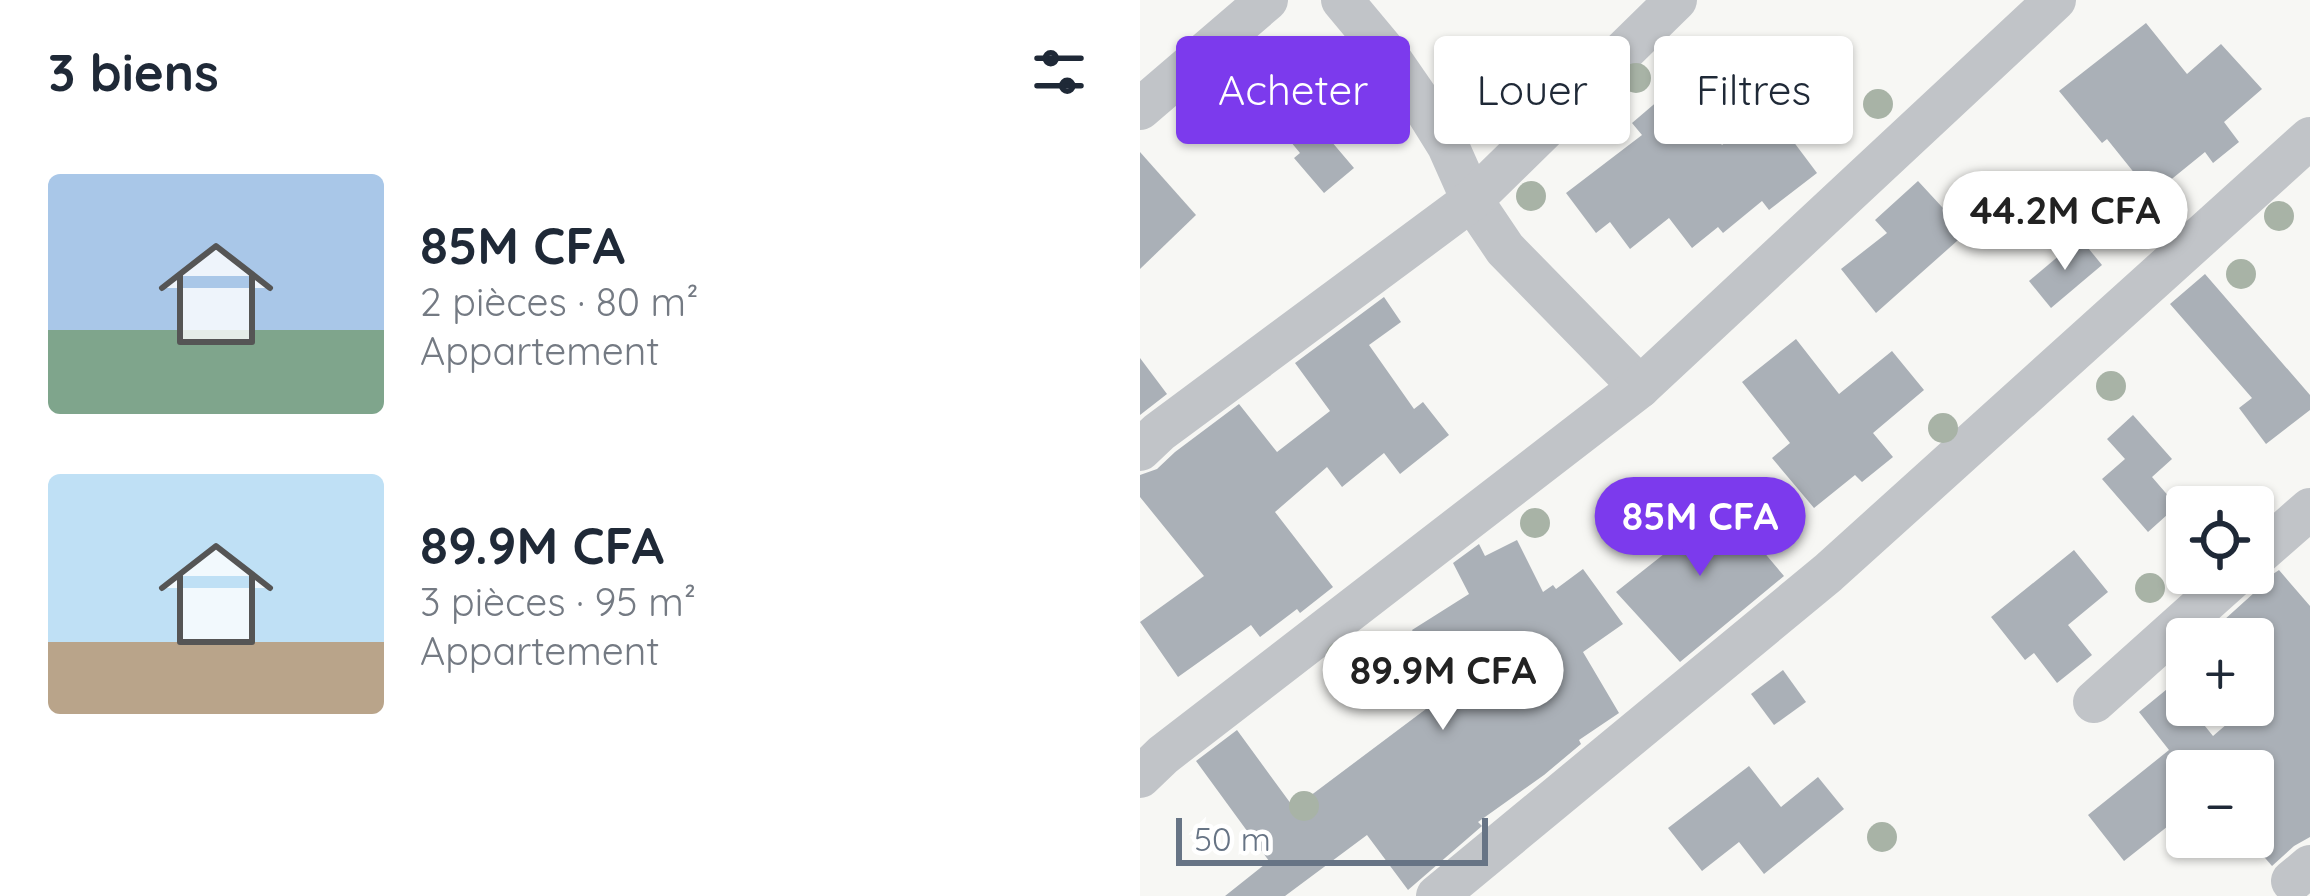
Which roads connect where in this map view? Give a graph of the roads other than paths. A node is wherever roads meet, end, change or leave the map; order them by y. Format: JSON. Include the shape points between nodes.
{"nodes":[{"id":1,"x":1267,"y":0,"type":"edge"},
{"id":2,"x":1342,"y":0,"type":"edge"},
{"id":3,"x":1676,"y":0,"type":"edge"},
{"id":4,"x":2055,"y":0,"type":"edge"},
{"id":5,"x":1140,"y":110,"type":"edge"},
{"id":6,"x":2310,"y":138,"type":"edge"},
{"id":7,"x":1472,"y":200,"type":"junction"},
{"id":8,"x":1640,"y":387,"type":"junction"},
{"id":9,"x":1140,"y":450,"type":"edge"},
{"id":10,"x":2310,"y":508,"type":"edge"},
{"id":11,"x":2274,"y":541,"type":"edge"},
{"id":12,"x":2215,"y":594,"type":"edge"},
{"id":13,"x":2094,"y":702,"type":"dead end"},
{"id":14,"x":1140,"y":777,"type":"edge"},
{"id":15,"x":1437,"y":896,"type":"edge"}],
"edges":[{"from":1,"to":5,"type":"street"},
{"from":2,"to":7,"type":"street","via":[[1425,109]]},
{"from":3,"to":7,"type":"street"},
{"from":4,"to":8,"type":"street"},
{"from":6,"to":15,"type":"street","via":[[1828,573]]},
{"from":7,"to":8,"type":"street","via":[[1505,249]]},
{"from":7,"to":9,"type":"street"},
{"from":8,"to":14,"type":"street"},
{"from":10,"to":11,"type":"street"},
{"from":12,"to":13,"type":"street"}]}
